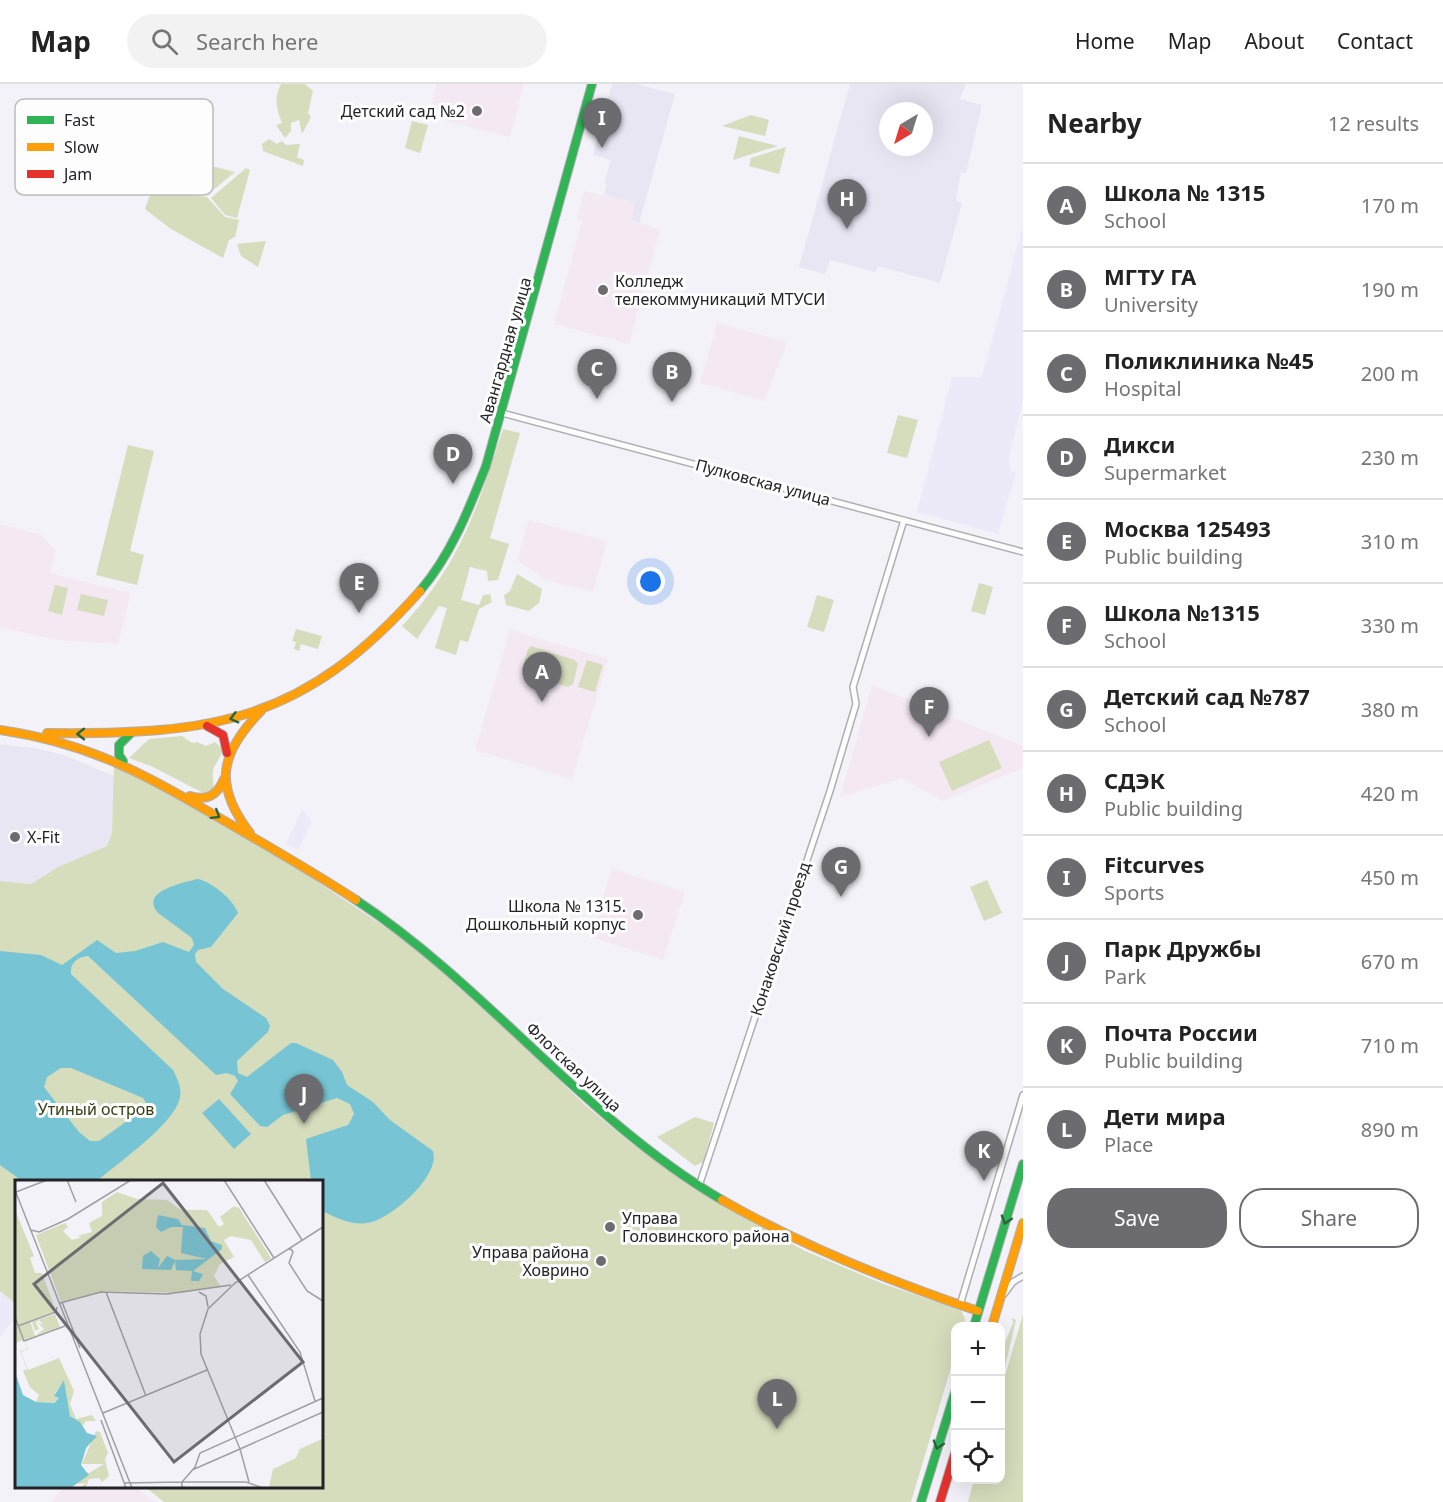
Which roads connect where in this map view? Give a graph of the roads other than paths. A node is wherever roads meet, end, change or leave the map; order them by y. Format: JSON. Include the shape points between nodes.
{"nodes":[{"id":1,"x":592,"y":84,"type":"edge"},
{"id":2,"x":502,"y":412,"type":"junction"},
{"id":3,"x":904,"y":520,"type":"junction"},
{"id":4,"x":1023,"y":552,"type":"edge"},
{"id":5,"x":262,"y":710,"type":"junction"},
{"id":6,"x":205,"y":725,"type":"junction"},
{"id":7,"x":0,"y":730,"type":"edge"},
{"id":8,"x":30,"y":733,"type":"junction"},
{"id":9,"x":131,"y":733,"type":"junction"},
{"id":10,"x":227,"y":758,"type":"junction"},
{"id":11,"x":126,"y":764,"type":"junction"},
{"id":12,"x":224,"y":777,"type":"junction"},
{"id":13,"x":179,"y":792,"type":"junction"},
{"id":14,"x":253,"y":836,"type":"junction"},
{"id":15,"x":1023,"y":1095,"type":"edge"},
{"id":16,"x":1023,"y":1164,"type":"edge"},
{"id":17,"x":699,"y":1186,"type":"junction"},
{"id":18,"x":1023,"y":1223,"type":"edge"},
{"id":19,"x":1023,"y":1276,"type":"edge"},
{"id":20,"x":1000,"y":1301,"type":"junction"},
{"id":21,"x":960,"y":1305,"type":"junction"},
{"id":22,"x":978,"y":1311,"type":"junction"},
{"id":23,"x":975,"y":1322,"type":"edge"},
{"id":24,"x":993,"y":1322,"type":"edge"},
{"id":25,"x":951,"y":1405,"type":"edge"},
{"id":26,"x":951,"y":1466,"type":"edge"},
{"id":27,"x":921,"y":1502,"type":"edge"},
{"id":28,"x":940,"y":1502,"type":"edge"}],
"edges":[{"from":1,"to":2,"type":"main road","name":"Авангардная улица"},
{"from":2,"to":3,"type":"street","name":"Пулковская улица"},
{"from":2,"to":5,"type":"main road","name":"Авангардная улица","via":[[487,467],[468,514],[422,591],[402,614],[340,666]]},
{"from":3,"to":4,"type":"street","name":"Пулковская улица"},
{"from":3,"to":17,"type":"street","name":"Конаковский проезд","via":[[853,687],[856,704],[830,791]]},
{"from":5,"to":6,"type":"main road","name":"Авангардная улица","one_way":true},
{"from":5,"to":10,"type":"main road","name":"Авангардная улица","via":[[238,734]]},
{"from":6,"to":9,"type":"main road","name":"Авангардная улица"},
{"from":6,"to":10,"type":"main road","via":[[223,734]]},
{"from":7,"to":8,"type":"main road","name":"Флотская улица"},
{"from":9,"to":8,"type":"main road","name":"Авангардная улица","one_way":true},
{"from":8,"to":11,"type":"main road","name":"Флотская улица","via":[[86,747]]},
{"from":9,"to":11,"type":"main road","via":[[118,745]]},
{"from":10,"to":12,"type":"main road","name":"Авангардная улица"},
{"from":11,"to":13,"type":"main road","name":"Флотская улица"},
{"from":12,"to":13,"type":"main road","name":"Флотская улица","via":[[217,793],[206,799]]},
{"from":12,"to":14,"type":"main road","name":"Авангардная улица","via":[[230,807]]},
{"from":13,"to":14,"type":"main road","name":"Флотская улица","one_way":true},
{"from":14,"to":17,"type":"main road","name":"Флотская улица","via":[[339,890],[438,960],[625,1132]]},
{"from":15,"to":21,"type":"street"},
{"from":16,"to":22,"type":"main road","one_way":true},
{"from":17,"to":21,"type":"main road","name":"Флотская улица","via":[[821,1254]]},
{"from":18,"to":20,"type":"main road"},
{"from":19,"to":20,"type":"street","via":[[1013,1282]]},
{"from":20,"to":24,"type":"main road"},
{"from":21,"to":22,"type":"main road","name":"Флотская улица"},
{"from":22,"to":23,"type":"main road"},
{"from":25,"to":27,"type":"main road","one_way":true},
{"from":26,"to":28,"type":"main road"}]}
